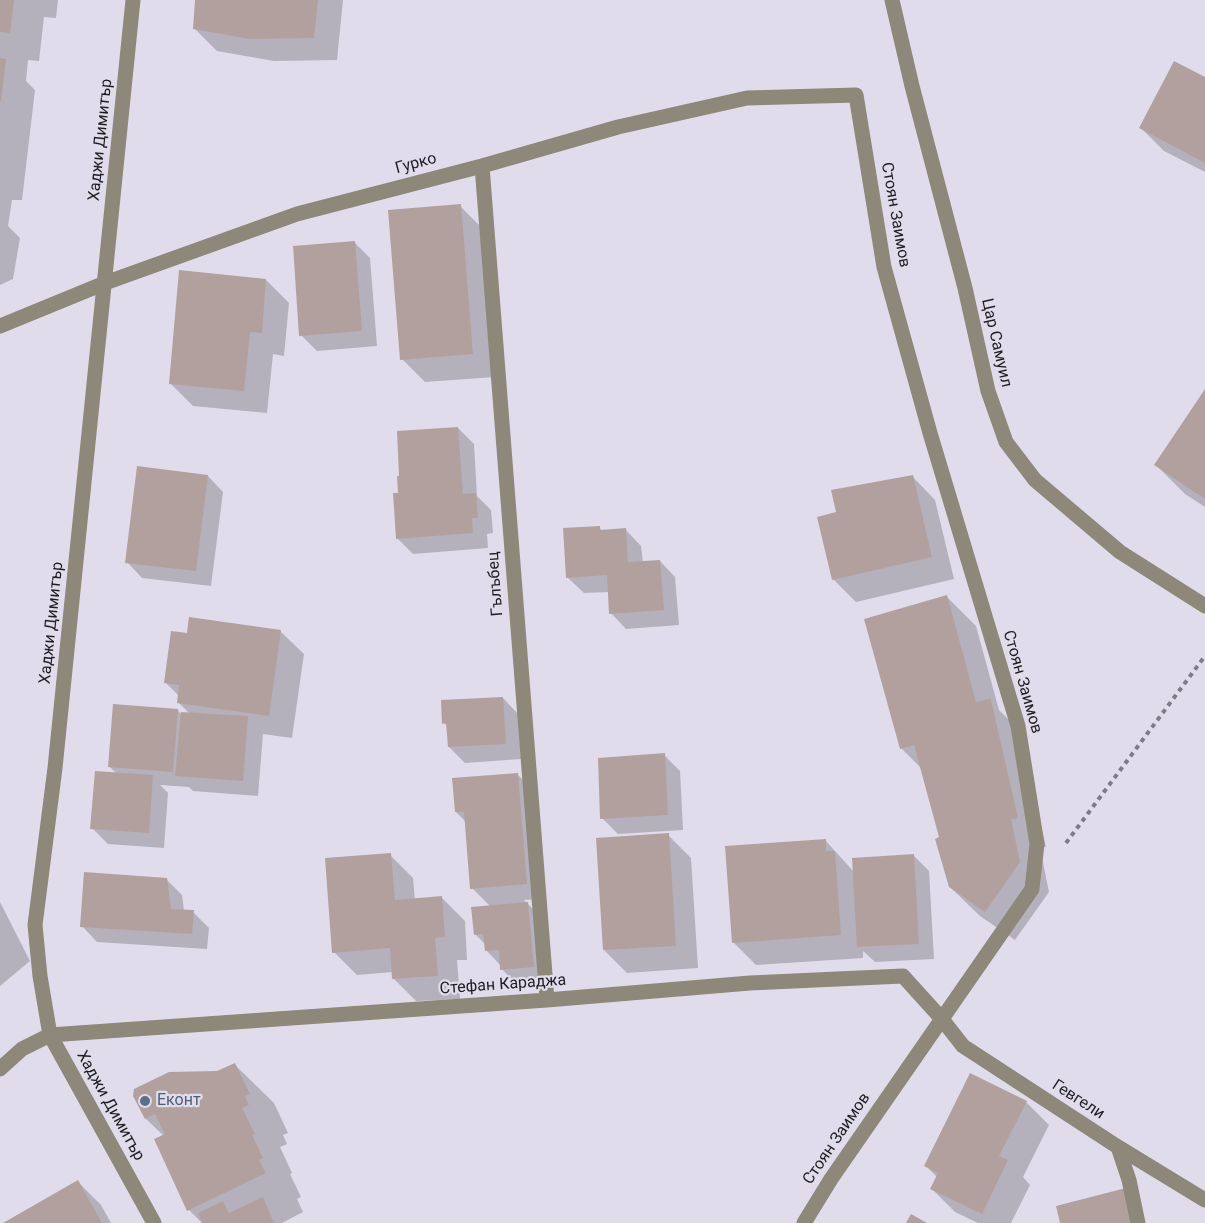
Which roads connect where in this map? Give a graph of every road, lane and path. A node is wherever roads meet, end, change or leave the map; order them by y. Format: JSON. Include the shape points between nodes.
{"nodes":[{"id":1,"x":133,"y":0,"type":"edge"},
{"id":2,"x":892,"y":0,"type":"edge"},
{"id":3,"x":856,"y":95,"type":"joint"},
{"id":4,"x":482,"y":166,"type":"junction"},
{"id":5,"x":105,"y":283,"type":"junction"},
{"id":6,"x":0,"y":326,"type":"edge"},
{"id":7,"x":1205,"y":606,"type":"edge"},
{"id":8,"x":1205,"y":656,"type":"edge"},
{"id":9,"x":1032,"y":889,"type":"junction"},
{"id":10,"x":547,"y":1000,"type":"junction"},
{"id":11,"x":941,"y":1018,"type":"junction"},
{"id":12,"x":50,"y":1035,"type":"junction"},
{"id":13,"x":0,"y":1069,"type":"edge"},
{"id":14,"x":1118,"y":1148,"type":"junction"},
{"id":15,"x":1205,"y":1200,"type":"edge"},
{"id":16,"x":154,"y":1223,"type":"edge"},
{"id":17,"x":804,"y":1223,"type":"edge"},
{"id":18,"x":1138,"y":1223,"type":"edge"}],
"edges":[{"from":1,"to":5,"type":"street","name":"Хаджи Димитър"},
{"from":2,"to":7,"type":"street","name":"Цар Самуил","via":[[988,391],[1006,442],[1035,480],[1120,552]]},
{"from":3,"to":4,"type":"street","name":"Гурко","via":[[747,98],[618,127]]},
{"from":3,"to":9,"type":"street","name":"Стоян Заимов","via":[[884,267],[1018,726],[1037,844]]},
{"from":4,"to":5,"type":"street","name":"Гурко","via":[[297,214]]},
{"from":4,"to":10,"type":"street","name":"Гълъбец"},
{"from":5,"to":6,"type":"street","name":"Гурко"},
{"from":5,"to":12,"type":"street","name":"Хаджи Димитър","via":[[35,925]]},
{"from":8,"to":9,"type":"path"},
{"from":9,"to":11,"type":"street","name":"Стоян Заимов"},
{"from":10,"to":11,"type":"street","name":"Стефан Караджа","via":[[750,983],[903,976]]},
{"from":10,"to":12,"type":"street","name":"Стефан Караджа"},
{"from":11,"to":14,"type":"street","name":"Гевгели","via":[[963,1046]]},
{"from":11,"to":17,"type":"street","name":"Стоян Заимов"},
{"from":12,"to":13,"type":"street","via":[[22,1049]]},
{"from":12,"to":16,"type":"street","name":"Хаджи Димитър"},
{"from":14,"to":15,"type":"street","name":"Гевгели"},
{"from":14,"to":18,"type":"street"}]}
